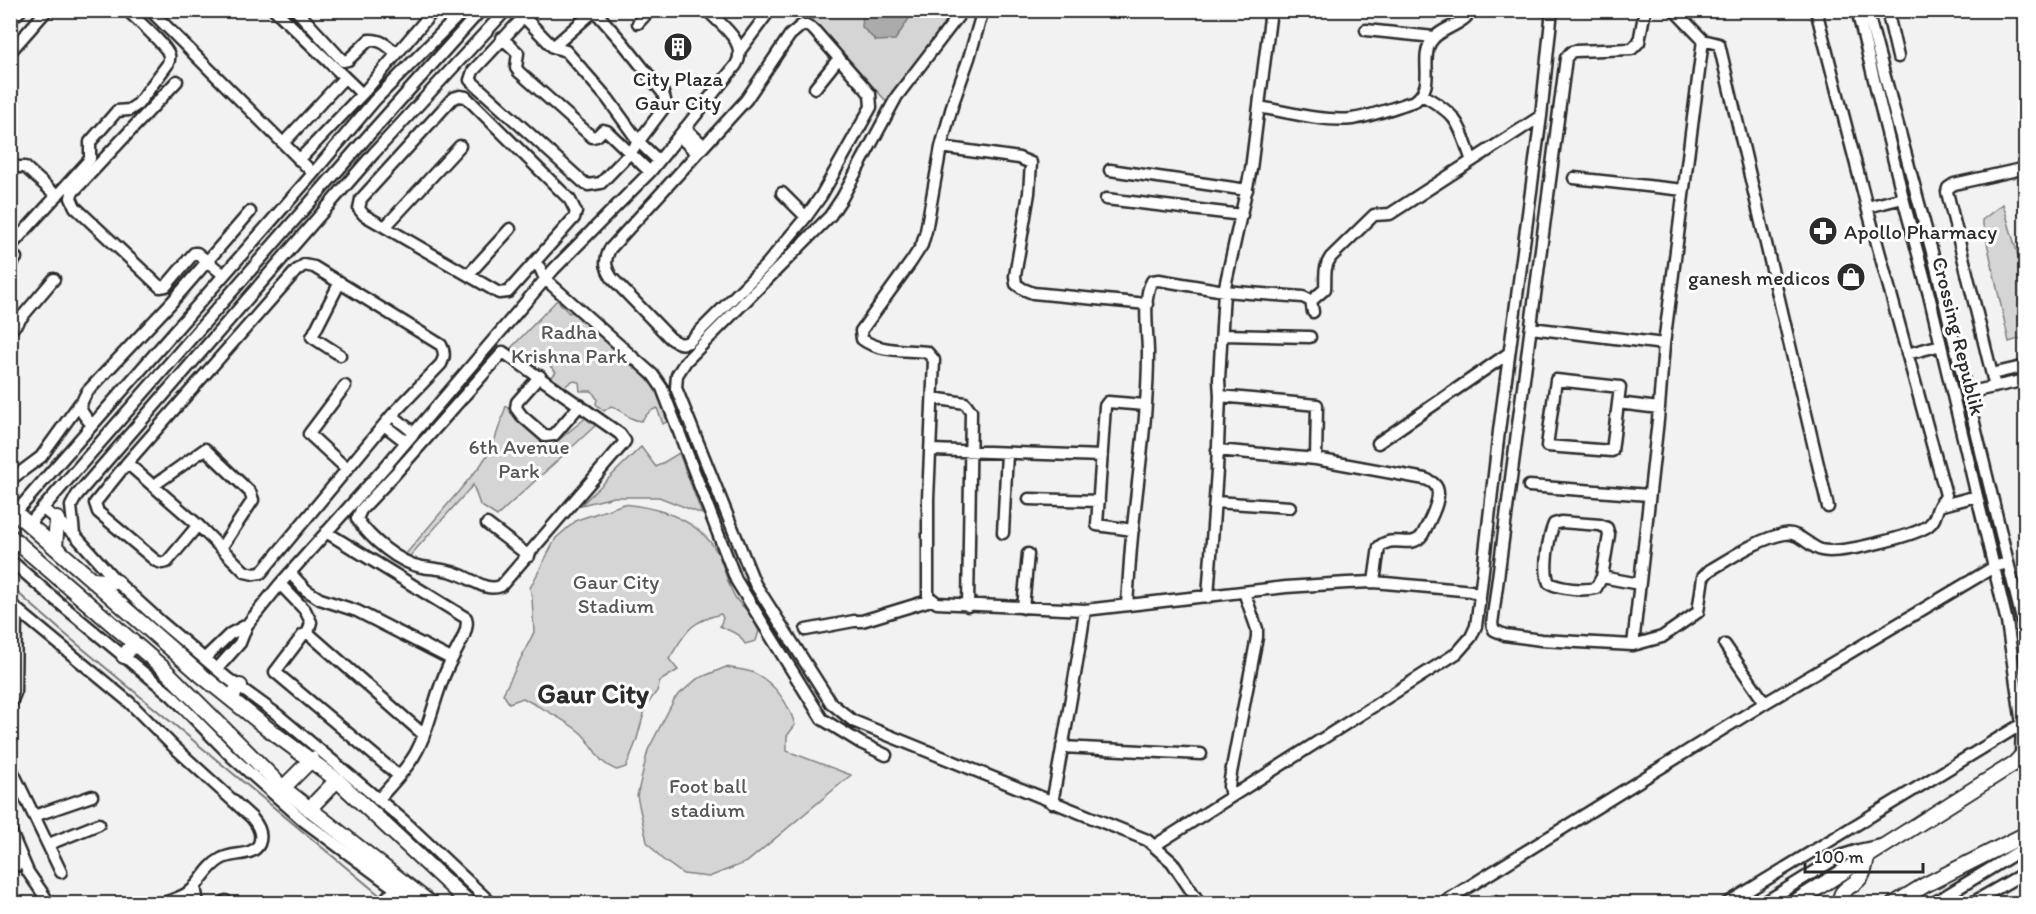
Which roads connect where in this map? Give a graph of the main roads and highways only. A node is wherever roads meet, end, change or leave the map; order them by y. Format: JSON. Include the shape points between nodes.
{"nodes":[{"id":1,"x":13,"y":510,"type":"edge"},
{"id":2,"x":57,"y":519,"type":"road end"},
{"id":3,"x":10,"y":536,"type":"edge"},
{"id":4,"x":55,"y":547,"type":"junction"},
{"id":5,"x":93,"y":580,"type":"junction"},
{"id":6,"x":117,"y":582,"type":"road end"},
{"id":7,"x":134,"y":643,"type":"junction"},
{"id":8,"x":124,"y":656,"type":"road end"},
{"id":9,"x":240,"y":686,"type":"road end"},
{"id":10,"x":230,"y":698,"type":"junction"},
{"id":11,"x":2023,"y":753,"type":"edge"},
{"id":12,"x":312,"y":759,"type":"junction"},
{"id":13,"x":337,"y":780,"type":"junction"},
{"id":14,"x":283,"y":788,"type":"junction"},
{"id":15,"x":309,"y":809,"type":"junction"},
{"id":16,"x":2025,"y":834,"type":"edge"},
{"id":17,"x":1867,"y":856,"type":"junction"},
{"id":18,"x":1925,"y":885,"type":"junction"},
{"id":19,"x":431,"y":903,"type":"edge"},
{"id":20,"x":470,"y":903,"type":"edge"},
{"id":21,"x":1792,"y":903,"type":"edge"},
{"id":22,"x":1841,"y":903,"type":"edge"},
{"id":23,"x":1894,"y":903,"type":"edge"},
{"id":24,"x":1917,"y":903,"type":"edge"}],
"edges":[{"from":1,"to":4,"type":"main road"},
{"from":2,"to":4,"type":"main road"},
{"from":3,"to":7,"type":"main road"},
{"from":4,"to":5,"type":"main road"},
{"from":5,"to":6,"type":"main road"},
{"from":5,"to":10,"type":"main road"},
{"from":7,"to":8,"type":"main road"},
{"from":7,"to":14,"type":"main road"},
{"from":9,"to":10,"type":"main road"},
{"from":10,"to":12,"type":"main road"},
{"from":11,"to":17,"type":"main road","via":[[2015,763]]},
{"from":12,"to":13,"type":"main road"},
{"from":12,"to":14,"type":"main road"},
{"from":13,"to":15,"type":"main road"},
{"from":13,"to":20,"type":"main road"},
{"from":14,"to":15,"type":"main road"},
{"from":15,"to":19,"type":"main road"},
{"from":16,"to":18,"type":"main road"},
{"from":17,"to":21,"type":"main road"},
{"from":17,"to":22,"type":"main road","via":[[1863,874],[1842,892]]},
{"from":18,"to":23,"type":"main road"},
{"from":18,"to":24,"type":"main road"}]}
